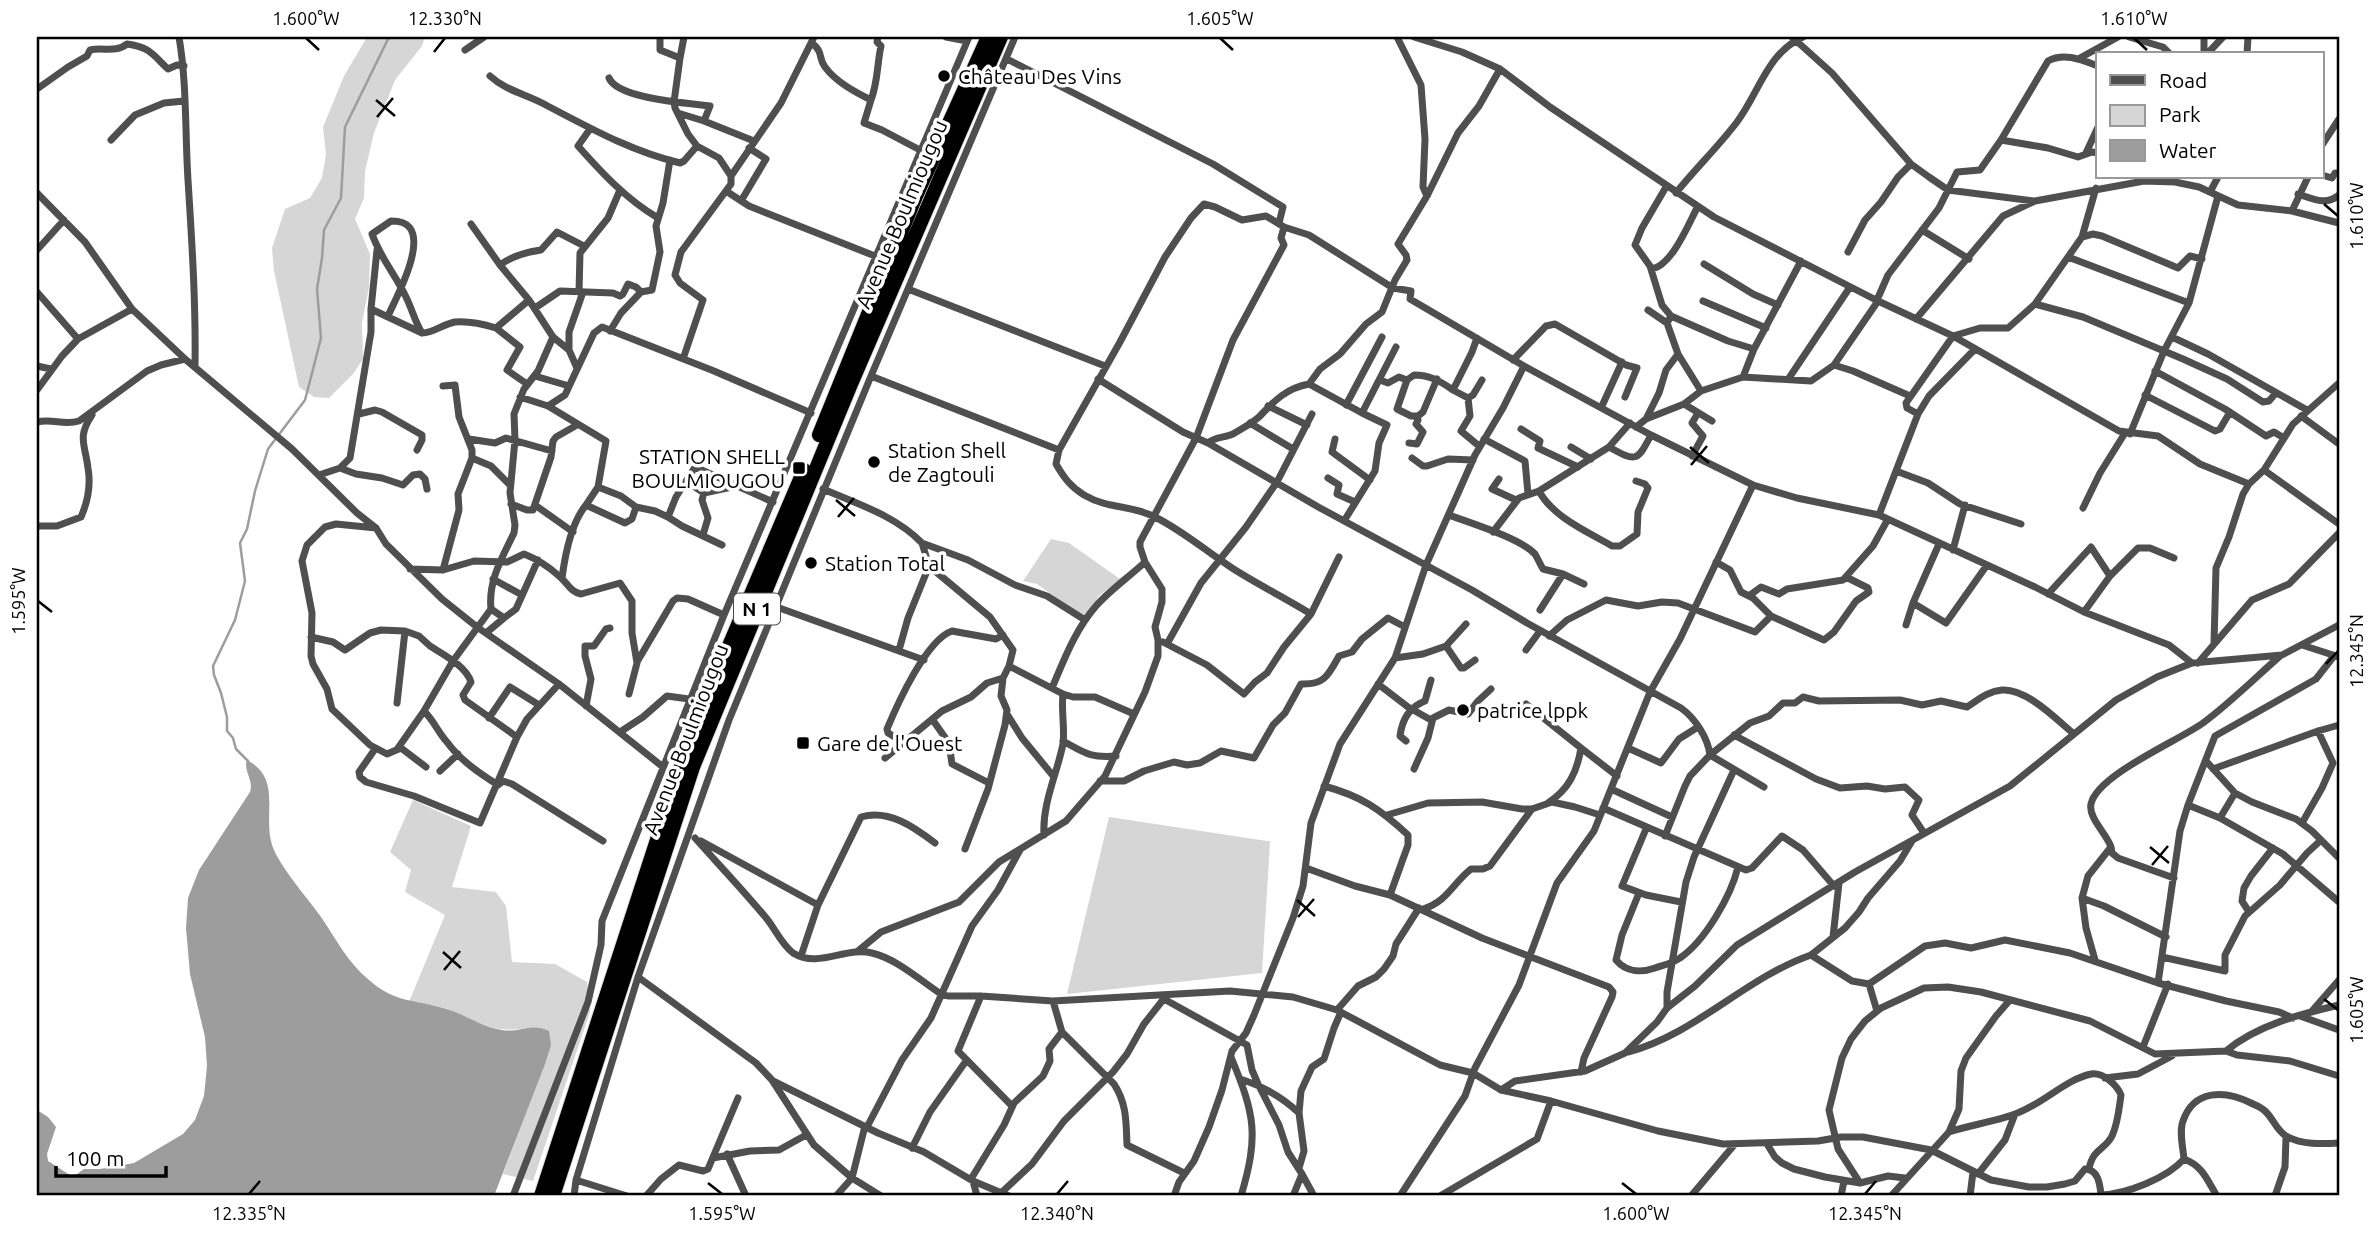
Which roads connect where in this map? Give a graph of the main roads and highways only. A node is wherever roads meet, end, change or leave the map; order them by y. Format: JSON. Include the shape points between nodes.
{"nodes":[{"id":1,"x":988,"y":37,"type":"edge"},
{"id":2,"x":1001,"y":37,"type":"edge"},
{"id":3,"x":698,"y":707,"type":"junction"},
{"id":4,"x":541,"y":1196,"type":"edge"},
{"id":5,"x":553,"y":1196,"type":"edge"}],
"edges":[{"from":1,"to":3,"type":"highway","name":"Avenue Boulmiougou","number":"N 1"},
{"from":2,"to":3,"type":"highway","name":"Avenue Boulmiougou","number":"N 1","via":[[760,601]]},
{"from":3,"to":4,"type":"highway","name":"Avenue Boulmiougou","number":"N 1"},
{"from":3,"to":5,"type":"highway","name":"Avenue Boulmiougou","number":"N 1","via":[[692,768]]}]}
